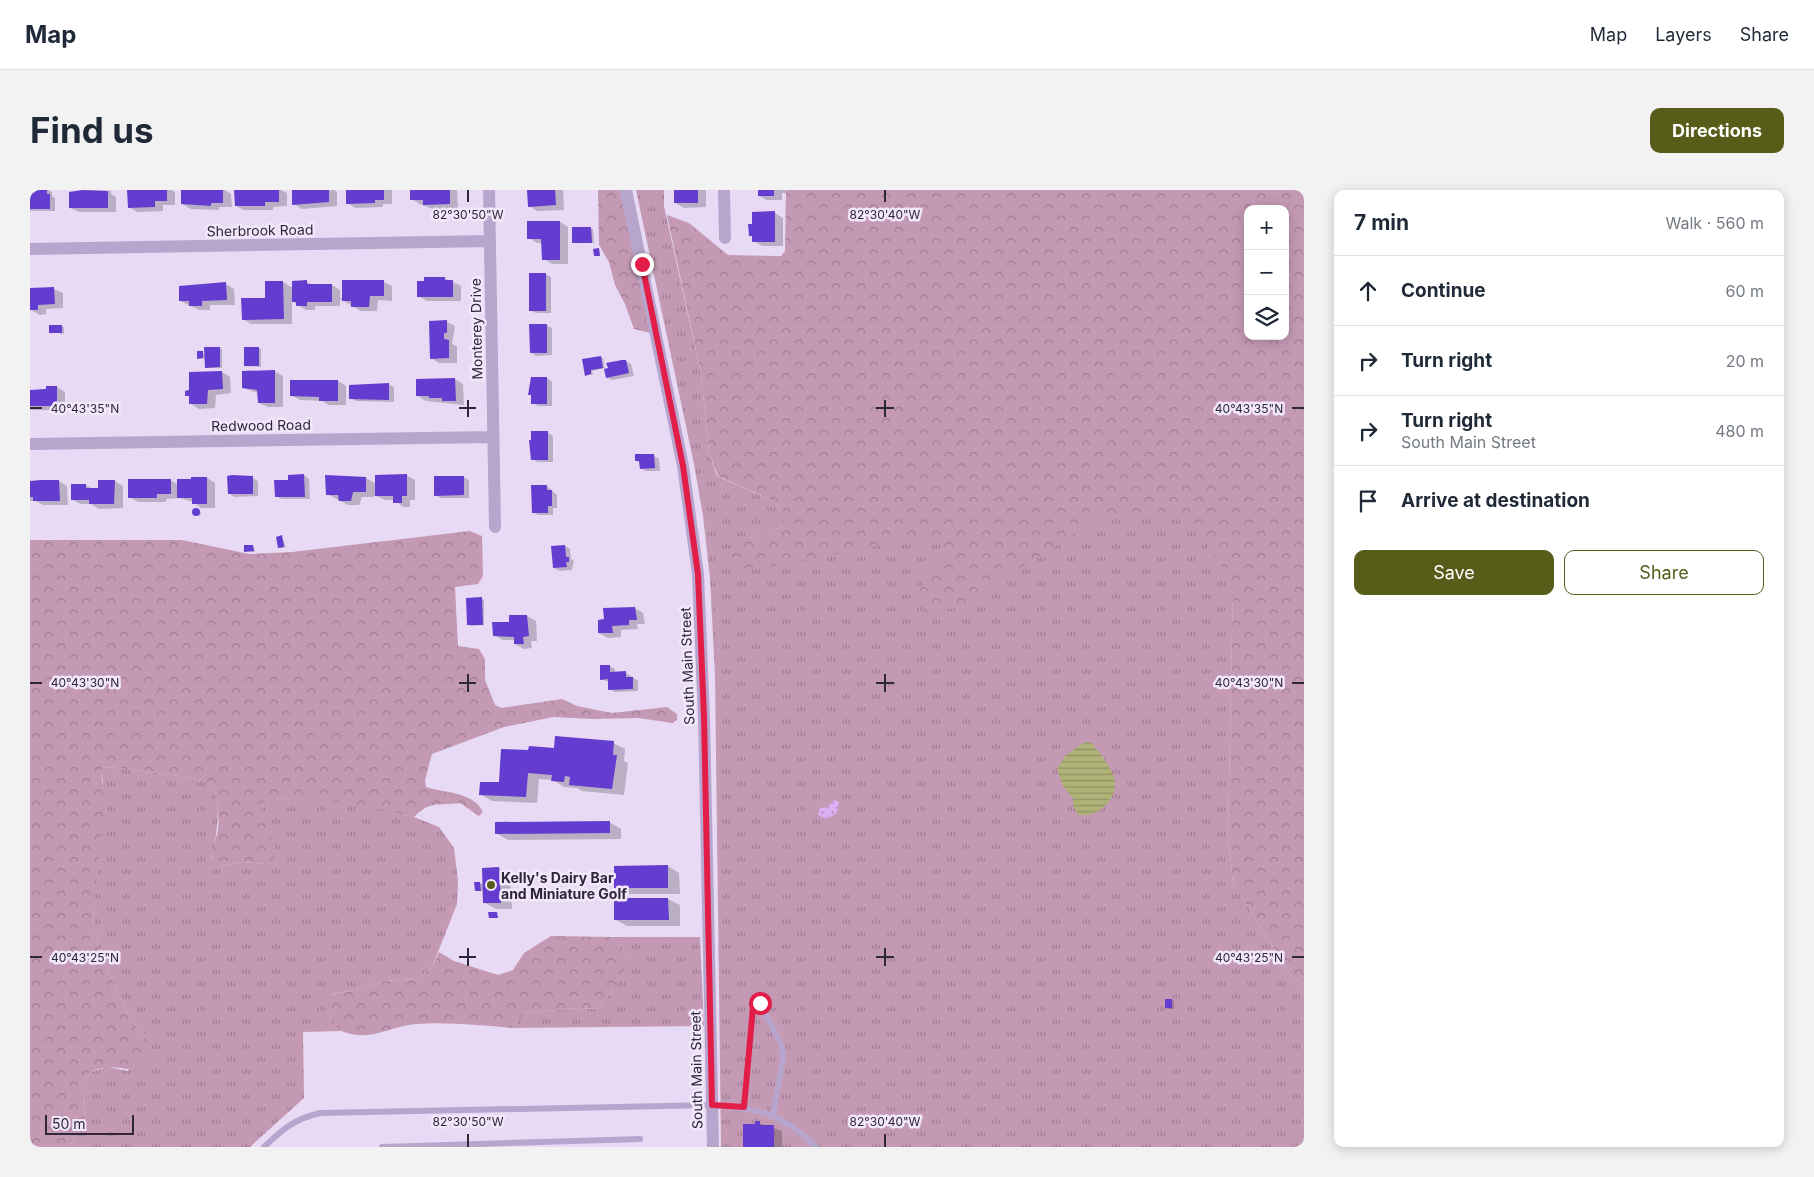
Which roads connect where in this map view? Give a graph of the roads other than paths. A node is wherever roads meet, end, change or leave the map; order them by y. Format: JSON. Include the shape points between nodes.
{"nodes":[{"id":1,"x":488,"y":190,"type":"edge"},
{"id":2,"x":626,"y":190,"type":"edge"},
{"id":3,"x":724,"y":190,"type":"edge"},
{"id":4,"x":725,"y":238,"type":"dead end"},
{"id":5,"x":490,"y":241,"type":"junction"},
{"id":6,"x":30,"y":249,"type":"edge"},
{"id":7,"x":493,"y":437,"type":"junction"},
{"id":8,"x":30,"y":444,"type":"edge"},
{"id":9,"x":495,"y":527,"type":"dead end"},
{"id":10,"x":712,"y":1105,"type":"junction"},
{"id":11,"x":744,"y":1107,"type":"junction"},
{"id":12,"x":772,"y":1114,"type":"junction"},
{"id":13,"x":640,"y":1140,"type":"dead end"},
{"id":14,"x":267,"y":1146,"type":"edge"},
{"id":15,"x":382,"y":1147,"type":"edge"},
{"id":16,"x":712,"y":1147,"type":"edge"},
{"id":17,"x":816,"y":1147,"type":"edge"}],
"edges":[{"from":1,"to":5,"type":"street","name":"Monterey Drive"},
{"from":2,"to":10,"type":"street","name":"South Main Street","via":[[681,457],[698,574]]},
{"from":3,"to":4,"type":"street"},
{"from":5,"to":6,"type":"street","name":"Sherbrook Road"},
{"from":5,"to":7,"type":"street","name":"Monterey Drive"},
{"from":7,"to":8,"type":"street","name":"Redwood Road"},
{"from":7,"to":9,"type":"street","name":"Monterey Drive"},
{"from":10,"to":11,"type":"lane"},
{"from":10,"to":14,"type":"lane","via":[[320,1113],[302,1117],[287,1126]]},
{"from":10,"to":16,"type":"street","name":"South Main Street"},
{"from":11,"to":12,"type":"lane"},
{"from":11,"to":12,"type":"lane","via":[[753,1007],[760,1003],[782,1046],[783,1058]]},
{"from":12,"to":17,"type":"lane"},
{"from":13,"to":15,"type":"lane"}]}
